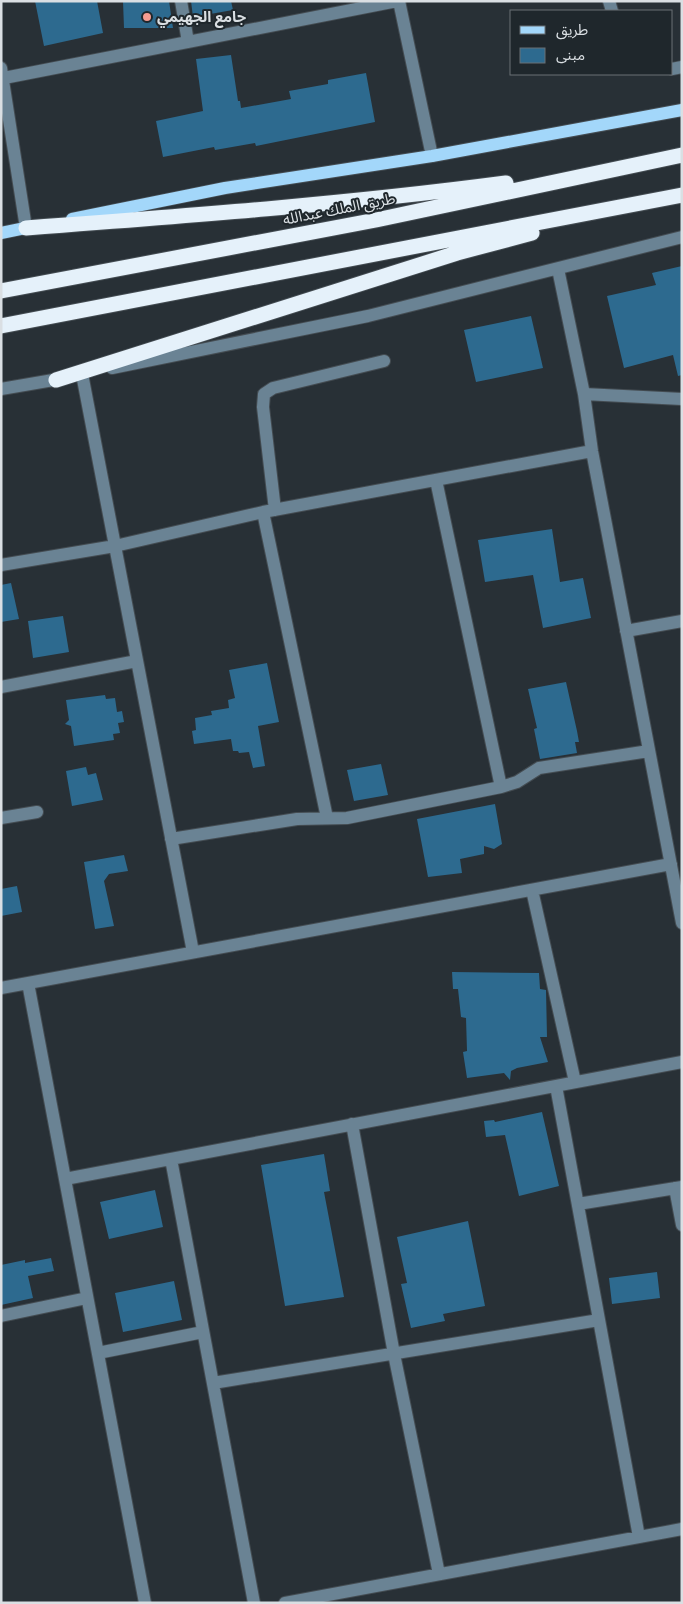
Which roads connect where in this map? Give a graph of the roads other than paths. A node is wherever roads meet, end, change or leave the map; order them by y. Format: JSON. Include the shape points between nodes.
{"nodes":[{"id":1,"x":181,"y":1,"type":"edge"},
{"id":2,"x":398,"y":1,"type":"edge"},
{"id":3,"x":188,"y":42,"type":"junction"},
{"id":4,"x":2,"y":73,"type":"edge"},
{"id":5,"x":682,"y":110,"type":"edge"},
{"id":6,"x":682,"y":155,"type":"edge"},
{"id":7,"x":432,"y":156,"type":"junction"},
{"id":8,"x":610,"y":170,"type":"junction"},
{"id":9,"x":682,"y":195,"type":"edge"},
{"id":10,"x":659,"y":200,"type":"junction"},
{"id":11,"x":26,"y":228,"type":"junction"},
{"id":12,"x":1,"y":233,"type":"edge"},
{"id":13,"x":682,"y":237,"type":"edge"},
{"id":14,"x":558,"y":269,"type":"junction"},
{"id":15,"x":1,"y":291,"type":"edge"},
{"id":16,"x":1,"y":326,"type":"edge"},
{"id":17,"x":384,"y":362,"type":"dead end"},
{"id":18,"x":82,"y":374,"type":"junction"},
{"id":19,"x":56,"y":380,"type":"junction"},
{"id":20,"x":1,"y":389,"type":"edge"},
{"id":21,"x":584,"y":394,"type":"junction"},
{"id":22,"x":682,"y":399,"type":"edge"},
{"id":23,"x":592,"y":451,"type":"junction"},
{"id":24,"x":436,"y":480,"type":"junction"},
{"id":25,"x":269,"y":511,"type":"junction"},
{"id":26,"x":115,"y":546,"type":"junction"},
{"id":27,"x":1,"y":565,"type":"edge"},
{"id":28,"x":682,"y":621,"type":"edge"},
{"id":29,"x":626,"y":631,"type":"junction"},
{"id":30,"x":137,"y":661,"type":"junction"},
{"id":31,"x":1,"y":687,"type":"edge"},
{"id":32,"x":649,"y":750,"type":"junction"},
{"id":33,"x":501,"y":788,"type":"junction"},
{"id":34,"x":37,"y":812,"type":"dead end"},
{"id":35,"x":1,"y":818,"type":"edge"},
{"id":36,"x":327,"y":818,"type":"junction"},
{"id":37,"x":171,"y":839,"type":"junction"},
{"id":38,"x":671,"y":864,"type":"junction"},
{"id":39,"x":532,"y":890,"type":"junction"},
{"id":40,"x":682,"y":923,"type":"edge"},
{"id":41,"x":193,"y":952,"type":"junction"},
{"id":42,"x":28,"y":983,"type":"junction"},
{"id":43,"x":1,"y":988,"type":"edge"},
{"id":44,"x":682,"y":1062,"type":"edge"},
{"id":45,"x":575,"y":1082,"type":"junction"},
{"id":46,"x":556,"y":1086,"type":"junction"},
{"id":47,"x":352,"y":1124,"type":"junction"},
{"id":48,"x":171,"y":1159,"type":"junction"},
{"id":49,"x":65,"y":1179,"type":"junction"},
{"id":50,"x":678,"y":1187,"type":"edge"},
{"id":51,"x":578,"y":1204,"type":"junction"},
{"id":52,"x":682,"y":1225,"type":"edge"},
{"id":53,"x":87,"y":1298,"type":"junction"},
{"id":54,"x":1,"y":1316,"type":"edge"},
{"id":55,"x":599,"y":1320,"type":"junction"},
{"id":56,"x":204,"y":1332,"type":"junction"},
{"id":57,"x":98,"y":1353,"type":"junction"},
{"id":58,"x":394,"y":1354,"type":"junction"},
{"id":59,"x":213,"y":1383,"type":"junction"},
{"id":60,"x":682,"y":1529,"type":"edge"},
{"id":61,"x":639,"y":1537,"type":"junction"},
{"id":62,"x":439,"y":1574,"type":"junction"},
{"id":63,"x":145,"y":1603,"type":"edge"},
{"id":64,"x":254,"y":1603,"type":"edge"},
{"id":65,"x":285,"y":1603,"type":"edge"}],
"edges":[{"from":1,"to":3,"type":"street"},
{"from":2,"to":3,"type":"street"},
{"from":2,"to":7,"type":"street"},
{"from":3,"to":4,"type":"street"},
{"from":4,"to":11,"type":"street"},
{"from":5,"to":7,"type":"main road"},
{"from":6,"to":8,"type":"highway","name":"طريق الملك عبدالله"},
{"from":7,"to":11,"type":"main road","via":[[225,188]]},
{"from":8,"to":11,"type":"highway","via":[[392,198]]},
{"from":8,"to":15,"type":"highway","name":"طريق الملك عبدالله","via":[[376,220]]},
{"from":9,"to":10,"type":"highway"},
{"from":10,"to":16,"type":"highway"},
{"from":10,"to":19,"type":"highway","via":[[457,253]]},
{"from":11,"to":12,"type":"main road"},
{"from":13,"to":14,"type":"street"},
{"from":14,"to":18,"type":"street","via":[[368,316]]},
{"from":14,"to":21,"type":"street"},
{"from":17,"to":25,"type":"street","via":[[273,388],[264,394]]},
{"from":18,"to":19,"type":"street"},
{"from":18,"to":26,"type":"street"},
{"from":19,"to":20,"type":"street"},
{"from":21,"to":22,"type":"street"},
{"from":21,"to":23,"type":"street"},
{"from":23,"to":24,"type":"street"},
{"from":23,"to":29,"type":"street"},
{"from":24,"to":25,"type":"street"},
{"from":24,"to":33,"type":"street"},
{"from":25,"to":26,"type":"street"},
{"from":25,"to":36,"type":"street"},
{"from":26,"to":27,"type":"street"},
{"from":26,"to":30,"type":"street"},
{"from":28,"to":29,"type":"street"},
{"from":29,"to":32,"type":"street"},
{"from":30,"to":31,"type":"street"},
{"from":30,"to":37,"type":"street"},
{"from":32,"to":33,"type":"street","via":[[539,768],[518,782]]},
{"from":32,"to":38,"type":"street"},
{"from":33,"to":36,"type":"street","via":[[347,818]]},
{"from":34,"to":35,"type":"street"},
{"from":36,"to":37,"type":"street"},
{"from":37,"to":41,"type":"street"},
{"from":38,"to":39,"type":"street"},
{"from":38,"to":40,"type":"street"},
{"from":39,"to":41,"type":"street"},
{"from":39,"to":45,"type":"street"},
{"from":41,"to":42,"type":"street"},
{"from":42,"to":43,"type":"street"},
{"from":42,"to":49,"type":"street"},
{"from":44,"to":45,"type":"street"},
{"from":45,"to":46,"type":"street"},
{"from":46,"to":47,"type":"street"},
{"from":46,"to":51,"type":"street"},
{"from":47,"to":48,"type":"street"},
{"from":47,"to":58,"type":"street"},
{"from":48,"to":49,"type":"street"},
{"from":48,"to":56,"type":"street"},
{"from":49,"to":53,"type":"street"},
{"from":50,"to":51,"type":"street"},
{"from":50,"to":52,"type":"street"},
{"from":51,"to":55,"type":"street"},
{"from":53,"to":54,"type":"street"},
{"from":53,"to":57,"type":"street"},
{"from":55,"to":58,"type":"street"},
{"from":55,"to":61,"type":"street"},
{"from":56,"to":57,"type":"street"},
{"from":56,"to":59,"type":"street"},
{"from":57,"to":63,"type":"street"},
{"from":58,"to":59,"type":"street"},
{"from":58,"to":62,"type":"street"},
{"from":59,"to":64,"type":"street"},
{"from":60,"to":61,"type":"street"},
{"from":61,"to":62,"type":"street"},
{"from":62,"to":65,"type":"street"}]}
